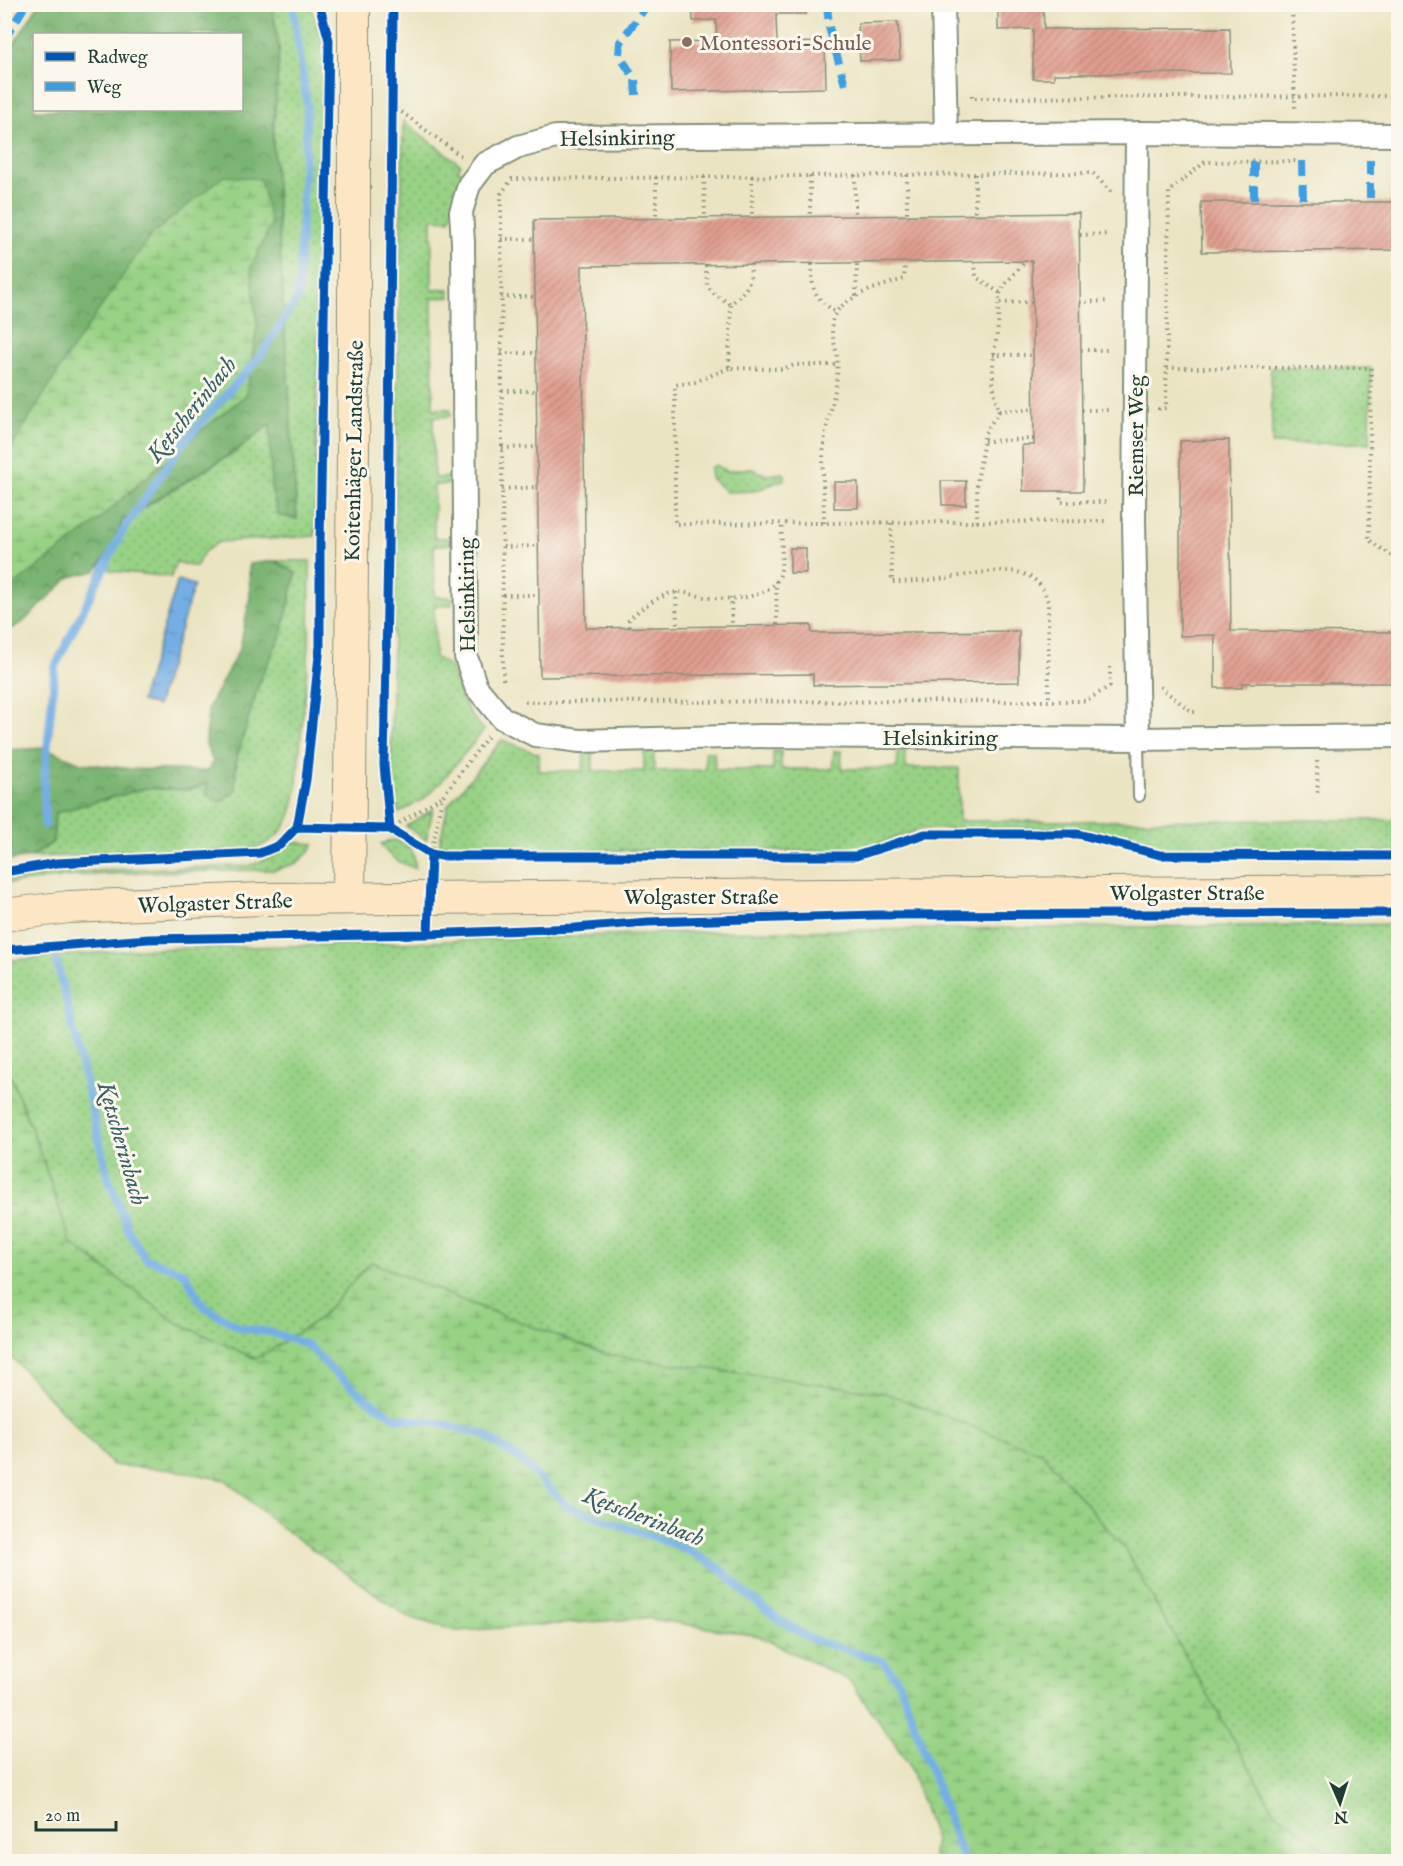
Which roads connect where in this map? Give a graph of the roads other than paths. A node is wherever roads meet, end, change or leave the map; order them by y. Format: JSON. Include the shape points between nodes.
{"nodes":[{"id":1,"x":354,"y":4,"type":"edge"},
{"id":2,"x":943,"y":4,"type":"edge"},
{"id":3,"x":1137,"y":133,"type":"junction"},
{"id":4,"x":946,"y":135,"type":"junction"},
{"id":5,"x":1398,"y":135,"type":"edge"},
{"id":6,"x":1398,"y":735,"type":"edge"},
{"id":7,"x":1138,"y":739,"type":"junction"},
{"id":8,"x":1139,"y":796,"type":"dead end"},
{"id":9,"x":1398,"y":891,"type":"edge"},
{"id":10,"x":349,"y":898,"type":"junction"},
{"id":11,"x":4,"y":915,"type":"edge"}],
"edges":[{"from":1,"to":10,"type":"main road","name":"Koitenhäger Landstraße"},
{"from":2,"to":4,"type":"street"},
{"from":3,"to":4,"type":"street"},
{"from":3,"to":5,"type":"street"},
{"from":3,"to":7,"type":"street","name":"Riemser Weg","via":[[1134,520]]},
{"from":4,"to":7,"type":"street","name":"Helsinkiring","via":[[556,137],[518,147],[484,164],[469,185],[461,212],[466,657],[476,687],[502,718],[535,735],[580,741],[762,736]]},
{"from":6,"to":7,"type":"street","name":"Helsinkiring"},
{"from":7,"to":8,"type":"lane"},
{"from":9,"to":10,"type":"main road","name":"Wolgaster Straße"},
{"from":10,"to":11,"type":"main road","name":"Wolgaster Straße","via":[[69,907]]}]}
